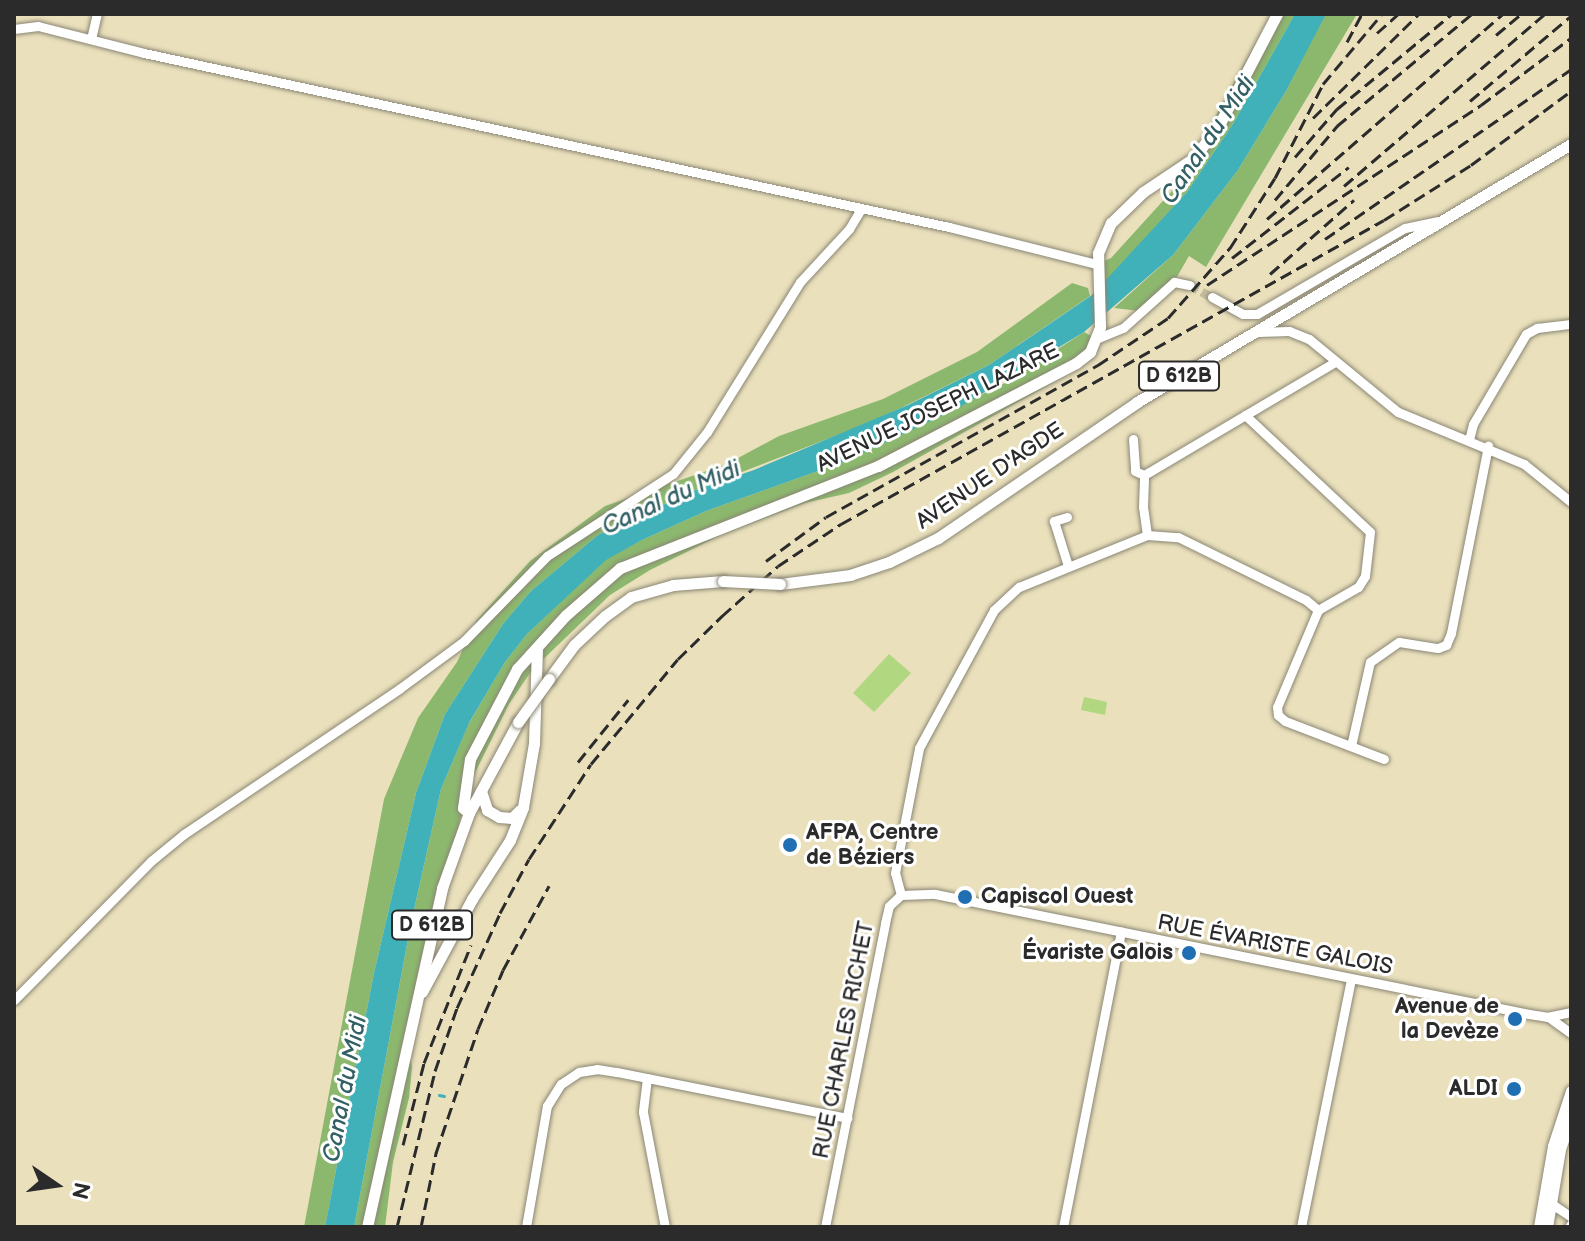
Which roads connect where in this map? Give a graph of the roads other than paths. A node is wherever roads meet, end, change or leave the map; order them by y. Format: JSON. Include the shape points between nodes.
{"nodes":[{"id":1,"x":97,"y":14,"type":"edge"},
{"id":2,"x":1277,"y":14,"type":"edge"},
{"id":3,"x":14,"y":29,"type":"edge"},
{"id":4,"x":91,"y":39,"type":"junction"},
{"id":5,"x":1571,"y":144,"type":"edge"},
{"id":6,"x":861,"y":209,"type":"junction"},
{"id":7,"x":1437,"y":221,"type":"junction"},
{"id":8,"x":1097,"y":270,"type":"junction"},
{"id":9,"x":1190,"y":285,"type":"dead end"},
{"id":10,"x":1212,"y":297,"type":"tunnel mouth"},
{"id":11,"x":1571,"y":324,"type":"edge"},
{"id":12,"x":1099,"y":332,"type":"junction"},
{"id":13,"x":1250,"y":333,"type":"junction"},
{"id":14,"x":1335,"y":362,"type":"junction"},
{"id":15,"x":1245,"y":415,"type":"junction"},
{"id":16,"x":1133,"y":439,"type":"dead end"},
{"id":17,"x":1469,"y":440,"type":"junction"},
{"id":18,"x":1488,"y":446,"type":"junction"},
{"id":19,"x":1144,"y":475,"type":"junction"},
{"id":20,"x":1571,"y":502,"type":"edge"},
{"id":21,"x":1067,"y":517,"type":"dead end"},
{"id":22,"x":1147,"y":535,"type":"junction"},
{"id":23,"x":1068,"y":566,"type":"junction"},
{"id":24,"x":1318,"y":610,"type":"junction"},
{"id":25,"x":537,"y":648,"type":"junction"},
{"id":26,"x":1351,"y":746,"type":"junction"},
{"id":27,"x":1384,"y":759,"type":"dead end"},
{"id":28,"x":481,"y":790,"type":"junction"},
{"id":29,"x":523,"y":807,"type":"junction"},
{"id":30,"x":469,"y":813,"type":"junction"},
{"id":31,"x":901,"y":895,"type":"junction"},
{"id":32,"x":1121,"y":932,"type":"junction"},
{"id":33,"x":1351,"y":979,"type":"junction"},
{"id":34,"x":14,"y":1000,"type":"edge"},
{"id":35,"x":1571,"y":1012,"type":"edge"},
{"id":36,"x":1547,"y":1017,"type":"junction"},
{"id":37,"x":1571,"y":1033,"type":"edge"},
{"id":38,"x":406,"y":1041,"type":"junction"},
{"id":39,"x":647,"y":1078,"type":"junction"},
{"id":40,"x":1571,"y":1091,"type":"edge"},
{"id":41,"x":1571,"y":1117,"type":"edge"},
{"id":42,"x":847,"y":1118,"type":"junction"},
{"id":43,"x":1552,"y":1204,"type":"junction"},
{"id":44,"x":1571,"y":1217,"type":"edge"},
{"id":45,"x":367,"y":1227,"type":"edge"},
{"id":46,"x":526,"y":1227,"type":"edge"},
{"id":47,"x":665,"y":1227,"type":"edge"},
{"id":48,"x":825,"y":1227,"type":"edge"},
{"id":49,"x":1063,"y":1227,"type":"edge"},
{"id":50,"x":1301,"y":1227,"type":"edge"},
{"id":51,"x":1539,"y":1227,"type":"edge"},
{"id":52,"x":1547,"y":1227,"type":"edge"}],
"edges":[{"from":1,"to":4,"type":"street"},
{"from":2,"to":8,"type":"main road","via":[[1220,123],[1194,158],[1122,207],[1103,238]]},
{"from":3,"to":4,"type":"street","via":[[38,26]]},
{"from":4,"to":6,"type":"street"},
{"from":5,"to":7,"type":"main road","name":"AVENUE D'AGDE","number":"D 612B"},
{"from":6,"to":8,"type":"street"},
{"from":6,"to":34,"type":"street","via":[[800,282],[707,432],[673,474],[547,556],[464,641],[399,689],[184,834]]},
{"from":7,"to":10,"type":"street","via":[[1405,228],[1257,314],[1243,314]]},
{"from":7,"to":13,"type":"main road","name":"AVENUE D'AGDE","number":"D 612B"},
{"from":8,"to":12,"type":"main road"},
{"from":9,"to":12,"type":"street","via":[[1174,282],[1123,328]]},
{"from":11,"to":17,"type":"street","via":[[1526,334],[1473,424]]},
{"from":12,"to":25,"type":"main road","name":"AVENUE JOSEPH LAZARE","via":[[1076,363],[878,466],[620,568]]},
{"from":13,"to":14,"type":"street","via":[[1289,331],[1309,339]]},
{"from":13,"to":28,"type":"main road","name":"AVENUE D'AGDE","number":"D 612B","bridge":true,"via":[[1137,402],[938,538],[889,562],[850,575],[780,584],[673,585],[631,597],[574,645],[518,722]]},
{"from":14,"to":15,"type":"street"},
{"from":14,"to":17,"type":"street","via":[[1398,412]]},
{"from":15,"to":19,"type":"street"},
{"from":15,"to":24,"type":"street","via":[[1370,532],[1365,576],[1358,587]]},
{"from":16,"to":19,"type":"street","via":[[1135,471]]},
{"from":17,"to":18,"type":"street"},
{"from":18,"to":20,"type":"street","via":[[1524,464]]},
{"from":18,"to":26,"type":"street","via":[[1446,645],[1399,642],[1370,662]]},
{"from":19,"to":22,"type":"street"},
{"from":21,"to":23,"type":"street","via":[[1054,521]]},
{"from":22,"to":23,"type":"street","name":"RUE CHARLES RICHET"},
{"from":22,"to":24,"type":"street","via":[[1178,537]]},
{"from":23,"to":31,"type":"street","name":"RUE CHARLES RICHET","via":[[1019,587],[994,610],[919,748],[895,873]]},
{"from":24,"to":26,"type":"street","via":[[1278,715]]},
{"from":25,"to":29,"type":"main road","via":[[534,743]]},
{"from":25,"to":30,"type":"main road","name":"AVENUE JOSEPH LAZARE","via":[[517,669],[470,759],[463,808]]},
{"from":26,"to":27,"type":"street"},
{"from":28,"to":29,"type":"main road","via":[[487,810],[499,817],[512,818]]},
{"from":28,"to":30,"type":"main road","name":"AVENUE D'AGDE","number":"D 612B"},
{"from":29,"to":38,"type":"main road","via":[[510,840],[426,980]]},
{"from":30,"to":38,"type":"main road","number":"D 612B","via":[[442,888]]},
{"from":31,"to":32,"type":"street","name":"RUE ÉVARISTE GALOIS","via":[[935,894]]},
{"from":31,"to":42,"type":"street","name":"RUE CHARLES RICHET","via":[[889,906]]},
{"from":32,"to":33,"type":"street","name":"RUE ÉVARISTE GALOIS"},
{"from":32,"to":49,"type":"street"},
{"from":33,"to":36,"type":"street","name":"RUE ÉVARISTE GALOIS"},
{"from":33,"to":50,"type":"street"},
{"from":35,"to":36,"type":"street","name":"RUE ÉVARISTE GALOIS"},
{"from":36,"to":37,"type":"street","name":"RUE ÉVARISTE GALOIS"},
{"from":38,"to":45,"type":"main road","number":"D 612B"},
{"from":39,"to":42,"type":"street"},
{"from":39,"to":46,"type":"street","via":[[588,1069],[552,1093]]},
{"from":39,"to":47,"type":"street","via":[[643,1112]]},
{"from":40,"to":51,"type":"main road","via":[[1553,1146]]},
{"from":41,"to":43,"type":"main road"},
{"from":42,"to":48,"type":"street","name":"RUE CHARLES RICHET"},
{"from":43,"to":44,"type":"street"},
{"from":43,"to":52,"type":"main road"}]}
